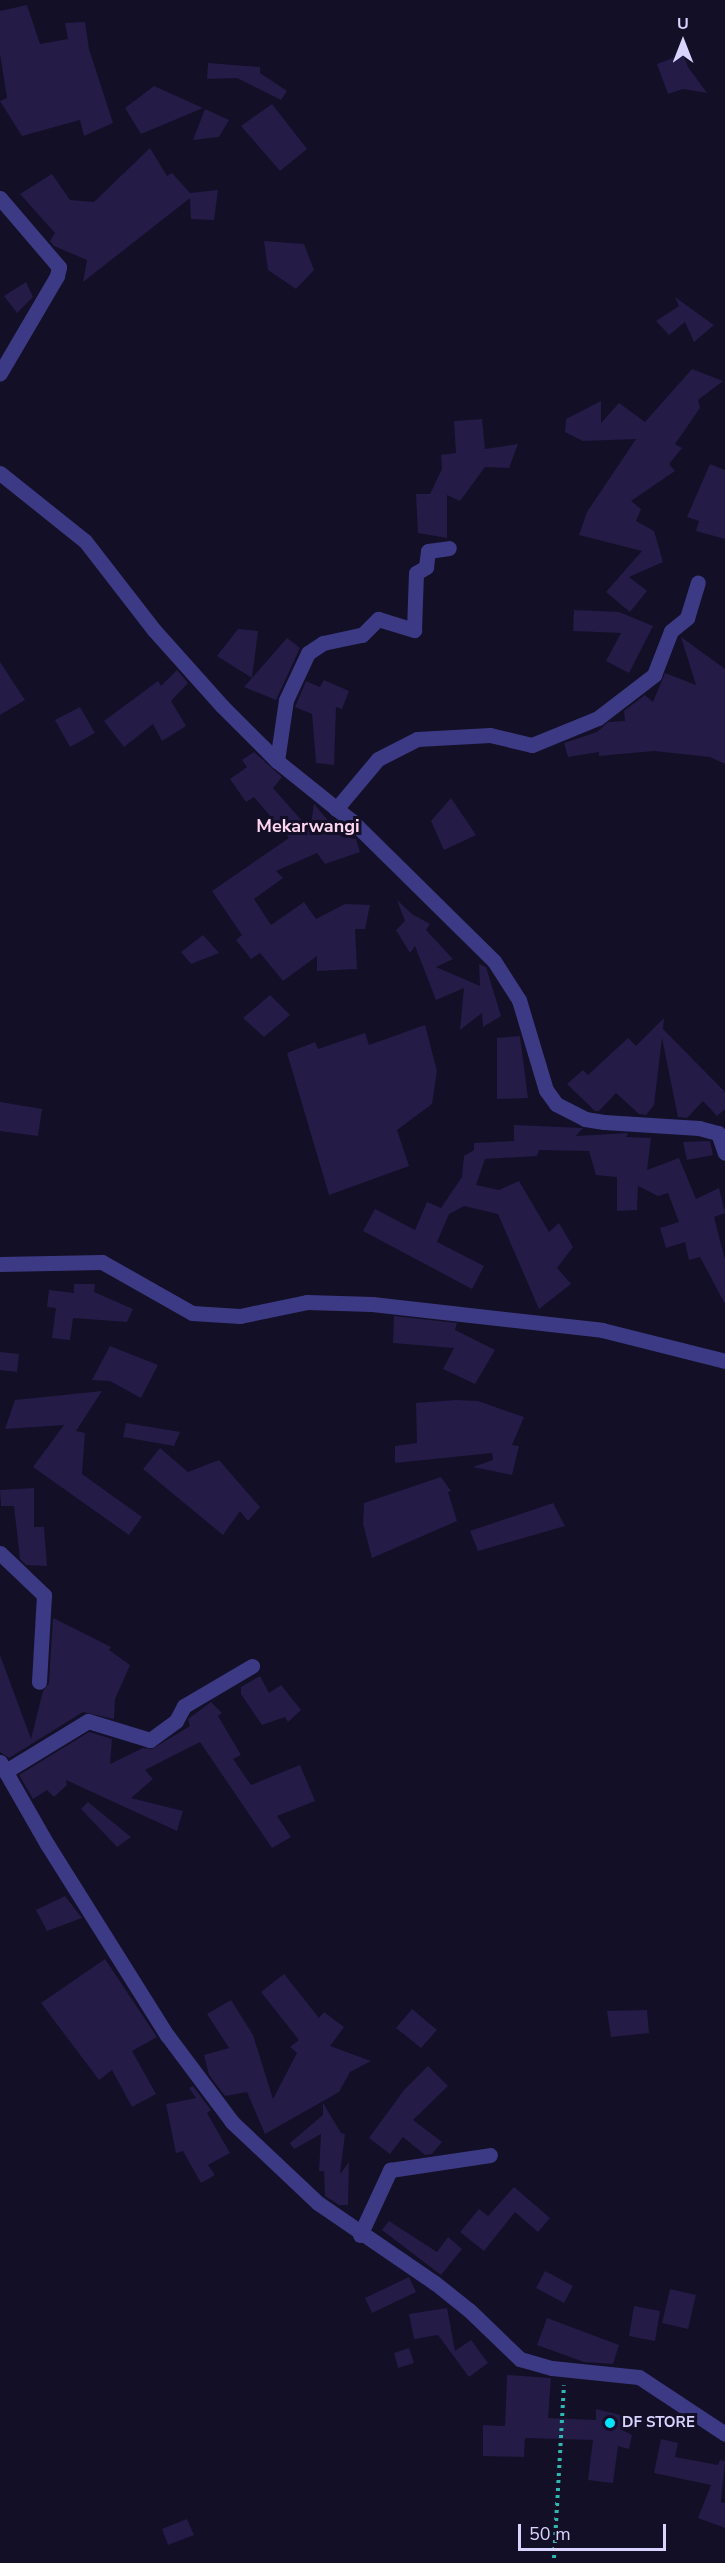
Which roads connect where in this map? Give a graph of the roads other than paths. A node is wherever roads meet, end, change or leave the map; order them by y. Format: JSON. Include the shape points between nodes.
{"nodes":[{"id":1,"x":0,"y":198,"type":"edge"},
{"id":2,"x":0,"y":373,"type":"edge"},
{"id":3,"x":0,"y":473,"type":"edge"},
{"id":4,"x":449,"y":548,"type":"dead end"},
{"id":5,"x":698,"y":583,"type":"dead end"},
{"id":6,"x":277,"y":761,"type":"junction"},
{"id":7,"x":336,"y":808,"type":"junction"},
{"id":8,"x":725,"y":1153,"type":"edge"},
{"id":9,"x":0,"y":1264,"type":"edge"},
{"id":10,"x":725,"y":1361,"type":"edge"},
{"id":11,"x":0,"y":1553,"type":"edge"},
{"id":12,"x":252,"y":1666,"type":"dead end"},
{"id":13,"x":39,"y":1682,"type":"dead end"},
{"id":14,"x":3,"y":1767,"type":"edge"},
{"id":15,"x":490,"y":2155,"type":"dead end"},
{"id":16,"x":360,"y":2235,"type":"junction"},
{"id":17,"x":725,"y":2434,"type":"edge"}],
"edges":[{"from":1,"to":2,"type":"street","via":[[56,263],[59,272]]},
{"from":3,"to":6,"type":"street","via":[[85,541],[154,630]]},
{"from":4,"to":6,"type":"street","via":[[428,551],[426,567],[416,573],[414,630],[378,619],[362,635],[323,643],[308,653],[286,700]]},
{"from":5,"to":7,"type":"street","via":[[687,618],[671,631],[654,675],[598,718],[532,745],[490,735],[417,739],[378,759]]},
{"from":6,"to":7,"type":"street"},
{"from":7,"to":8,"type":"street","via":[[404,870],[494,962],[519,1000],[546,1090],[556,1104],[585,1119],[709,1130],[718,1133]]},
{"from":9,"to":10,"type":"street","via":[[102,1262],[155,1295],[192,1312],[240,1316],[306,1302],[372,1304],[602,1330]]},
{"from":11,"to":13,"type":"street","via":[[44,1594]]},
{"from":12,"to":14,"type":"street","via":[[184,1706],[176,1721],[150,1740],[88,1721]]},
{"from":14,"to":16,"type":"street","via":[[141,1996],[232,2122],[318,2203]]},
{"from":15,"to":16,"type":"street","via":[[390,2170]]},
{"from":16,"to":17,"type":"street","via":[[470,2310],[520,2359],[566,2369],[639,2377]]}]}
